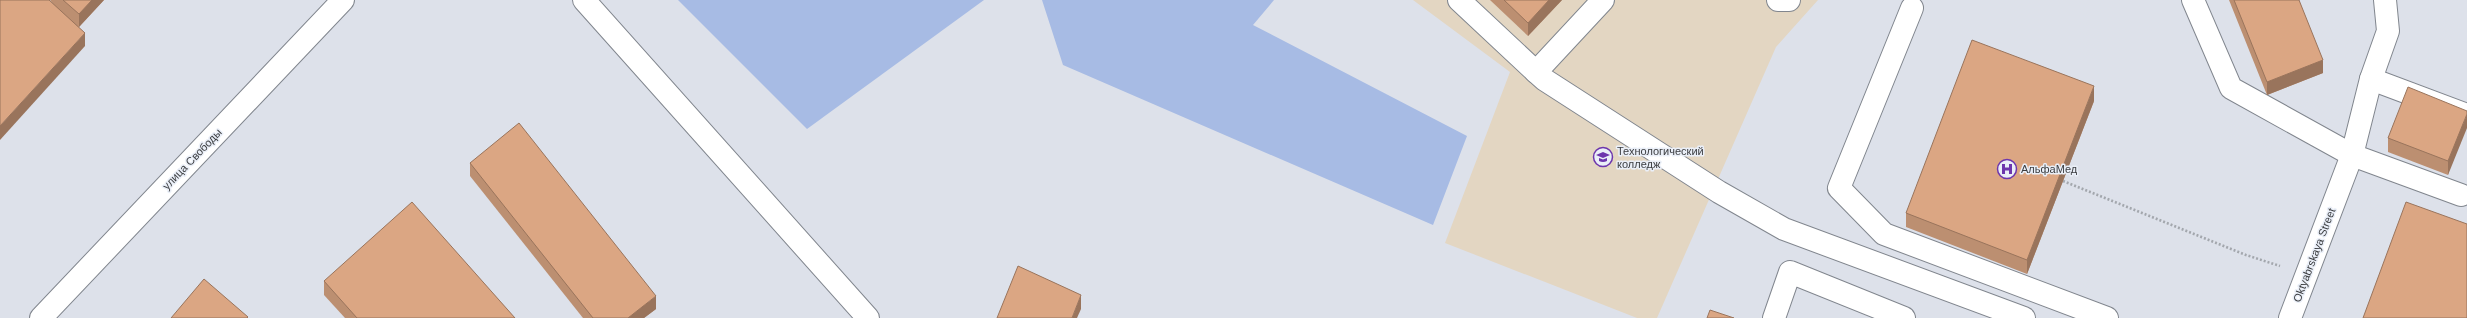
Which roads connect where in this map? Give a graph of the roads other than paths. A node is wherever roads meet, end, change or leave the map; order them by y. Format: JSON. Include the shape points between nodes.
{"nodes":[{"id":1,"x":343,"y":0,"type":"edge"},
{"id":2,"x":584,"y":0,"type":"edge"},
{"id":3,"x":1459,"y":0,"type":"edge"},
{"id":4,"x":1603,"y":0,"type":"edge"},
{"id":5,"x":1778,"y":0,"type":"edge"},
{"id":6,"x":1789,"y":0,"type":"edge"},
{"id":7,"x":2193,"y":0,"type":"edge"},
{"id":8,"x":2385,"y":0,"type":"edge"},
{"id":9,"x":1912,"y":8,"type":"dead end"},
{"id":10,"x":1536,"y":72,"type":"junction"},
{"id":11,"x":2371,"y":79,"type":"junction"},
{"id":12,"x":2467,"y":115,"type":"edge"},
{"id":13,"x":2352,"y":155,"type":"junction"},
{"id":14,"x":2461,"y":195,"type":"dead end"},
{"id":15,"x":41,"y":318,"type":"edge"},
{"id":16,"x":868,"y":318,"type":"edge"},
{"id":17,"x":1774,"y":318,"type":"edge"},
{"id":18,"x":1904,"y":318,"type":"edge"},
{"id":19,"x":2024,"y":318,"type":"edge"},
{"id":20,"x":2106,"y":318,"type":"edge"},
{"id":21,"x":2290,"y":318,"type":"edge"}],
"edges":[{"from":1,"to":15,"type":"street","name":"улица Свободы"},
{"from":2,"to":16,"type":"street"},
{"from":3,"to":10,"type":"street"},
{"from":4,"to":10,"type":"street"},
{"from":5,"to":6,"type":"street"},
{"from":7,"to":13,"type":"street","via":[[2231,88]]},
{"from":8,"to":11,"type":"street","name":"Oktyabrskaya Street","via":[[2388,32]]},
{"from":9,"to":20,"type":"street","via":[[1839,188],[1884,234]]},
{"from":10,"to":19,"type":"street","via":[[1719,192],[1784,228]]},
{"from":11,"to":12,"type":"street"},
{"from":11,"to":13,"type":"street","name":"Oktyabrskaya Street"},
{"from":13,"to":14,"type":"street"},
{"from":13,"to":21,"type":"street","name":"Oktyabrskaya Street"},
{"from":17,"to":18,"type":"street","via":[[1790,272]]}]}
